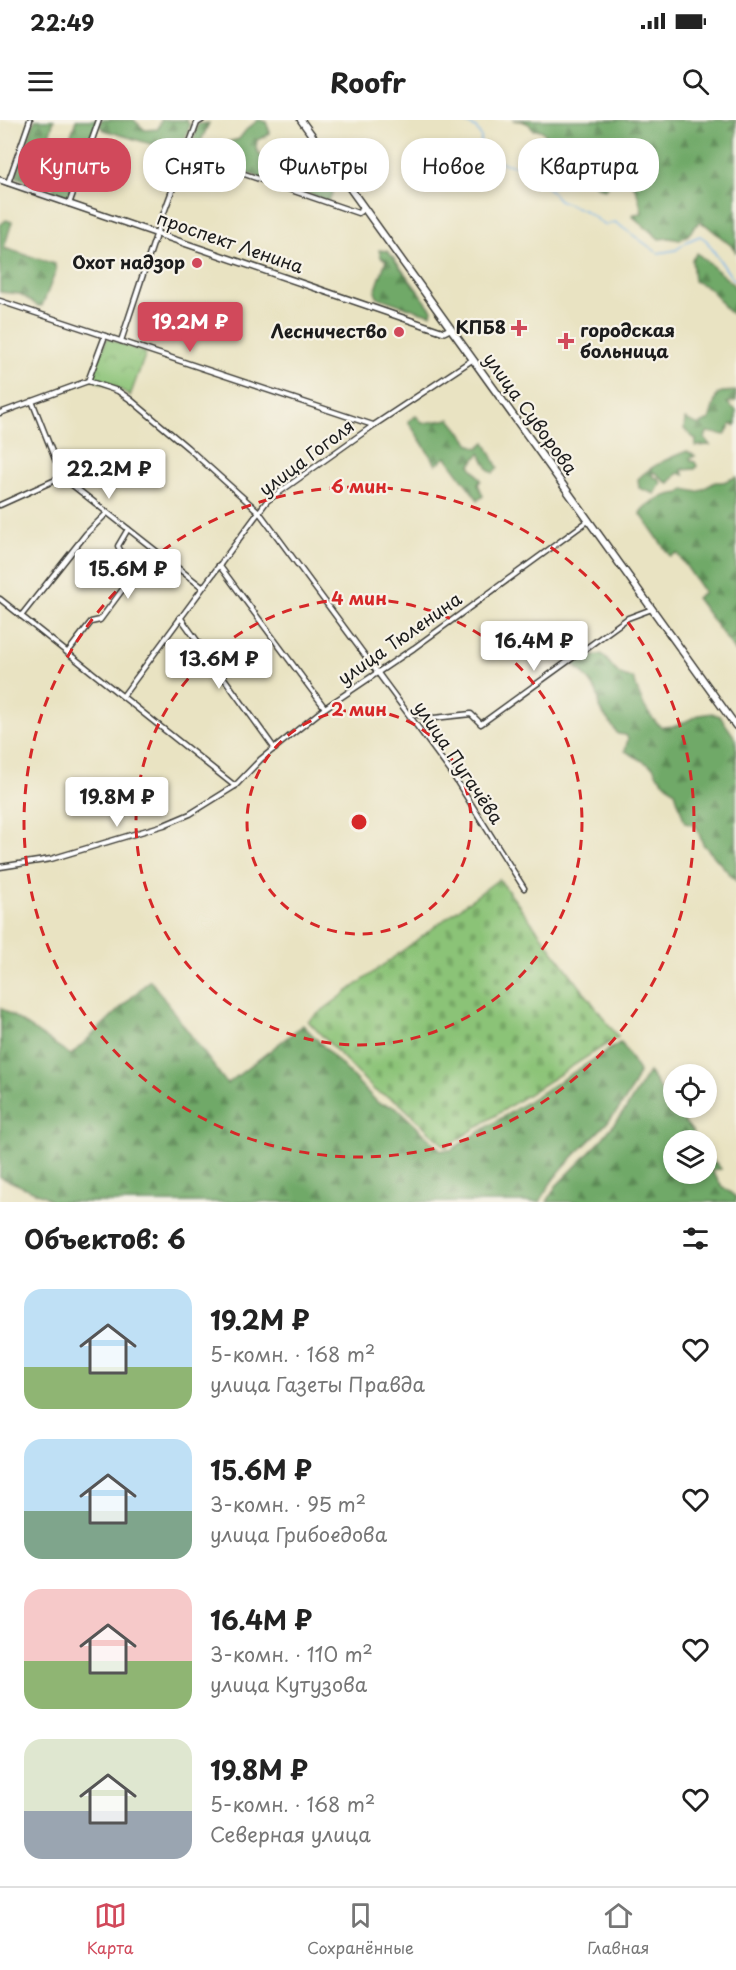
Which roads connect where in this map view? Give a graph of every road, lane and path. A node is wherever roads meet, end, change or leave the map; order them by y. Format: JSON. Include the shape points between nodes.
{"nodes":[{"id":1,"x":30,"y":120,"type":"edge"},
{"id":2,"x":99,"y":120,"type":"edge"},
{"id":3,"x":202,"y":120,"type":"edge"},
{"id":4,"x":301,"y":120,"type":"edge"},
{"id":5,"x":196,"y":121,"type":"edge"},
{"id":6,"x":191,"y":138,"type":"edge"},
{"id":7,"x":246,"y":175,"type":"edge"},
{"id":8,"x":0,"y":180,"type":"edge"},
{"id":9,"x":8,"y":183,"type":"junction"},
{"id":10,"x":172,"y":192,"type":"edge"},
{"id":11,"x":69,"y":204,"type":"junction"},
{"id":12,"x":364,"y":209,"type":"junction"},
{"id":13,"x":156,"y":233,"type":"junction"},
{"id":14,"x":0,"y":301,"type":"edge"},
{"id":15,"x":450,"y":329,"type":"junction"},
{"id":16,"x":105,"y":336,"type":"junction"},
{"id":17,"x":121,"y":341,"type":"junction"},
{"id":18,"x":472,"y":360,"type":"junction"},
{"id":19,"x":88,"y":381,"type":"junction"},
{"id":20,"x":32,"y":401,"type":"junction"},
{"id":21,"x":0,"y":413,"type":"edge"},
{"id":22,"x":374,"y":425,"type":"junction"},
{"id":23,"x":62,"y":477,"type":"junction"},
{"id":24,"x":0,"y":505,"type":"edge"},
{"id":25,"x":259,"y":512,"type":"junction"},
{"id":26,"x":107,"y":513,"type":"junction"},
{"id":27,"x":588,"y":521,"type":"junction"},
{"id":28,"x":128,"y":529,"type":"junction"},
{"id":29,"x":219,"y":565,"type":"junction"},
{"id":30,"x":202,"y":587,"type":"junction"},
{"id":31,"x":0,"y":599,"type":"edge"},
{"id":32,"x":653,"y":609,"type":"junction"},
{"id":33,"x":21,"y":616,"type":"junction"},
{"id":34,"x":180,"y":617,"type":"junction"},
{"id":35,"x":68,"y":652,"type":"junction"},
{"id":36,"x":378,"y":673,"type":"junction"},
{"id":37,"x":123,"y":696,"type":"junction"},
{"id":38,"x":325,"y":708,"type":"junction"},
{"id":39,"x":409,"y":713,"type":"junction"},
{"id":40,"x":736,"y":726,"type":"edge"},
{"id":41,"x":275,"y":749,"type":"junction"},
{"id":42,"x":235,"y":786,"type":"junction"},
{"id":43,"x":0,"y":867,"type":"edge"},
{"id":44,"x":524,"y":888,"type":"dead end"}],
"edges":[{"from":1,"to":9,"type":"street"},
{"from":2,"to":11,"type":"street"},
{"from":3,"to":5,"type":"street"},
{"from":4,"to":12,"type":"main road","name":"улица Суворова"},
{"from":5,"to":6,"type":"street"},
{"from":7,"to":12,"type":"street","via":[[358,213]]},
{"from":8,"to":9,"type":"main road","name":"проспект Ленина"},
{"from":9,"to":11,"type":"main road","name":"проспект Ленина"},
{"from":10,"to":13,"type":"street"},
{"from":11,"to":13,"type":"main road","name":"проспект Ленина"},
{"from":12,"to":15,"type":"main road","name":"улица Суворова"},
{"from":13,"to":15,"type":"main road","name":"проспект Ленина","via":[[444,332]]},
{"from":13,"to":17,"type":"street"},
{"from":14,"to":16,"type":"street"},
{"from":15,"to":18,"type":"main road","name":"улица Суворова"},
{"from":16,"to":17,"type":"street"},
{"from":16,"to":19,"type":"street"},
{"from":17,"to":22,"type":"street"},
{"from":18,"to":22,"type":"street","name":"улица Гоголя"},
{"from":18,"to":27,"type":"main road","name":"улица Суворова"},
{"from":19,"to":20,"type":"street"},
{"from":19,"to":25,"type":"street","name":"улица Пугачёва","via":[[130,400]]},
{"from":20,"to":21,"type":"street"},
{"from":20,"to":23,"type":"street"},
{"from":22,"to":25,"type":"street","name":"улица Гоголя","via":[[267,501]]},
{"from":23,"to":24,"type":"street"},
{"from":23,"to":26,"type":"street"},
{"from":25,"to":29,"type":"street","name":"улица Гоголя"},
{"from":25,"to":36,"type":"street","name":"улица Пугачёва"},
{"from":26,"to":28,"type":"street"},
{"from":26,"to":33,"type":"street"},
{"from":27,"to":32,"type":"main road","name":"улица Суворова"},
{"from":27,"to":36,"type":"street","name":"улица Тюленина"},
{"from":28,"to":30,"type":"street"},
{"from":28,"to":35,"type":"street","via":[[118,546],[125,560],[137,570],[100,620],[91,622]]},
{"from":29,"to":30,"type":"street","name":"улица Гоголя"},
{"from":29,"to":38,"type":"street"},
{"from":30,"to":34,"type":"street","name":"улица Гоголя"},
{"from":31,"to":33,"type":"street"},
{"from":32,"to":39,"type":"street","via":[[628,618],[481,724],[471,714],[434,718]]},
{"from":32,"to":40,"type":"main road","name":"улица Суворова"},
{"from":33,"to":35,"type":"street"},
{"from":34,"to":37,"type":"street","name":"улица Гоголя"},
{"from":34,"to":41,"type":"street"},
{"from":35,"to":37,"type":"street"},
{"from":36,"to":38,"type":"street","name":"улица Тюленина"},
{"from":36,"to":39,"type":"street","name":"улица Пугачёва"},
{"from":37,"to":42,"type":"street"},
{"from":38,"to":41,"type":"street","name":"улица Тюленина"},
{"from":39,"to":44,"type":"street","name":"улица Пугачёва"},
{"from":41,"to":42,"type":"street","name":"улица Тюленина"},
{"from":42,"to":43,"type":"street","name":"улица Тюленина","via":[[164,825],[51,859]]}]}
